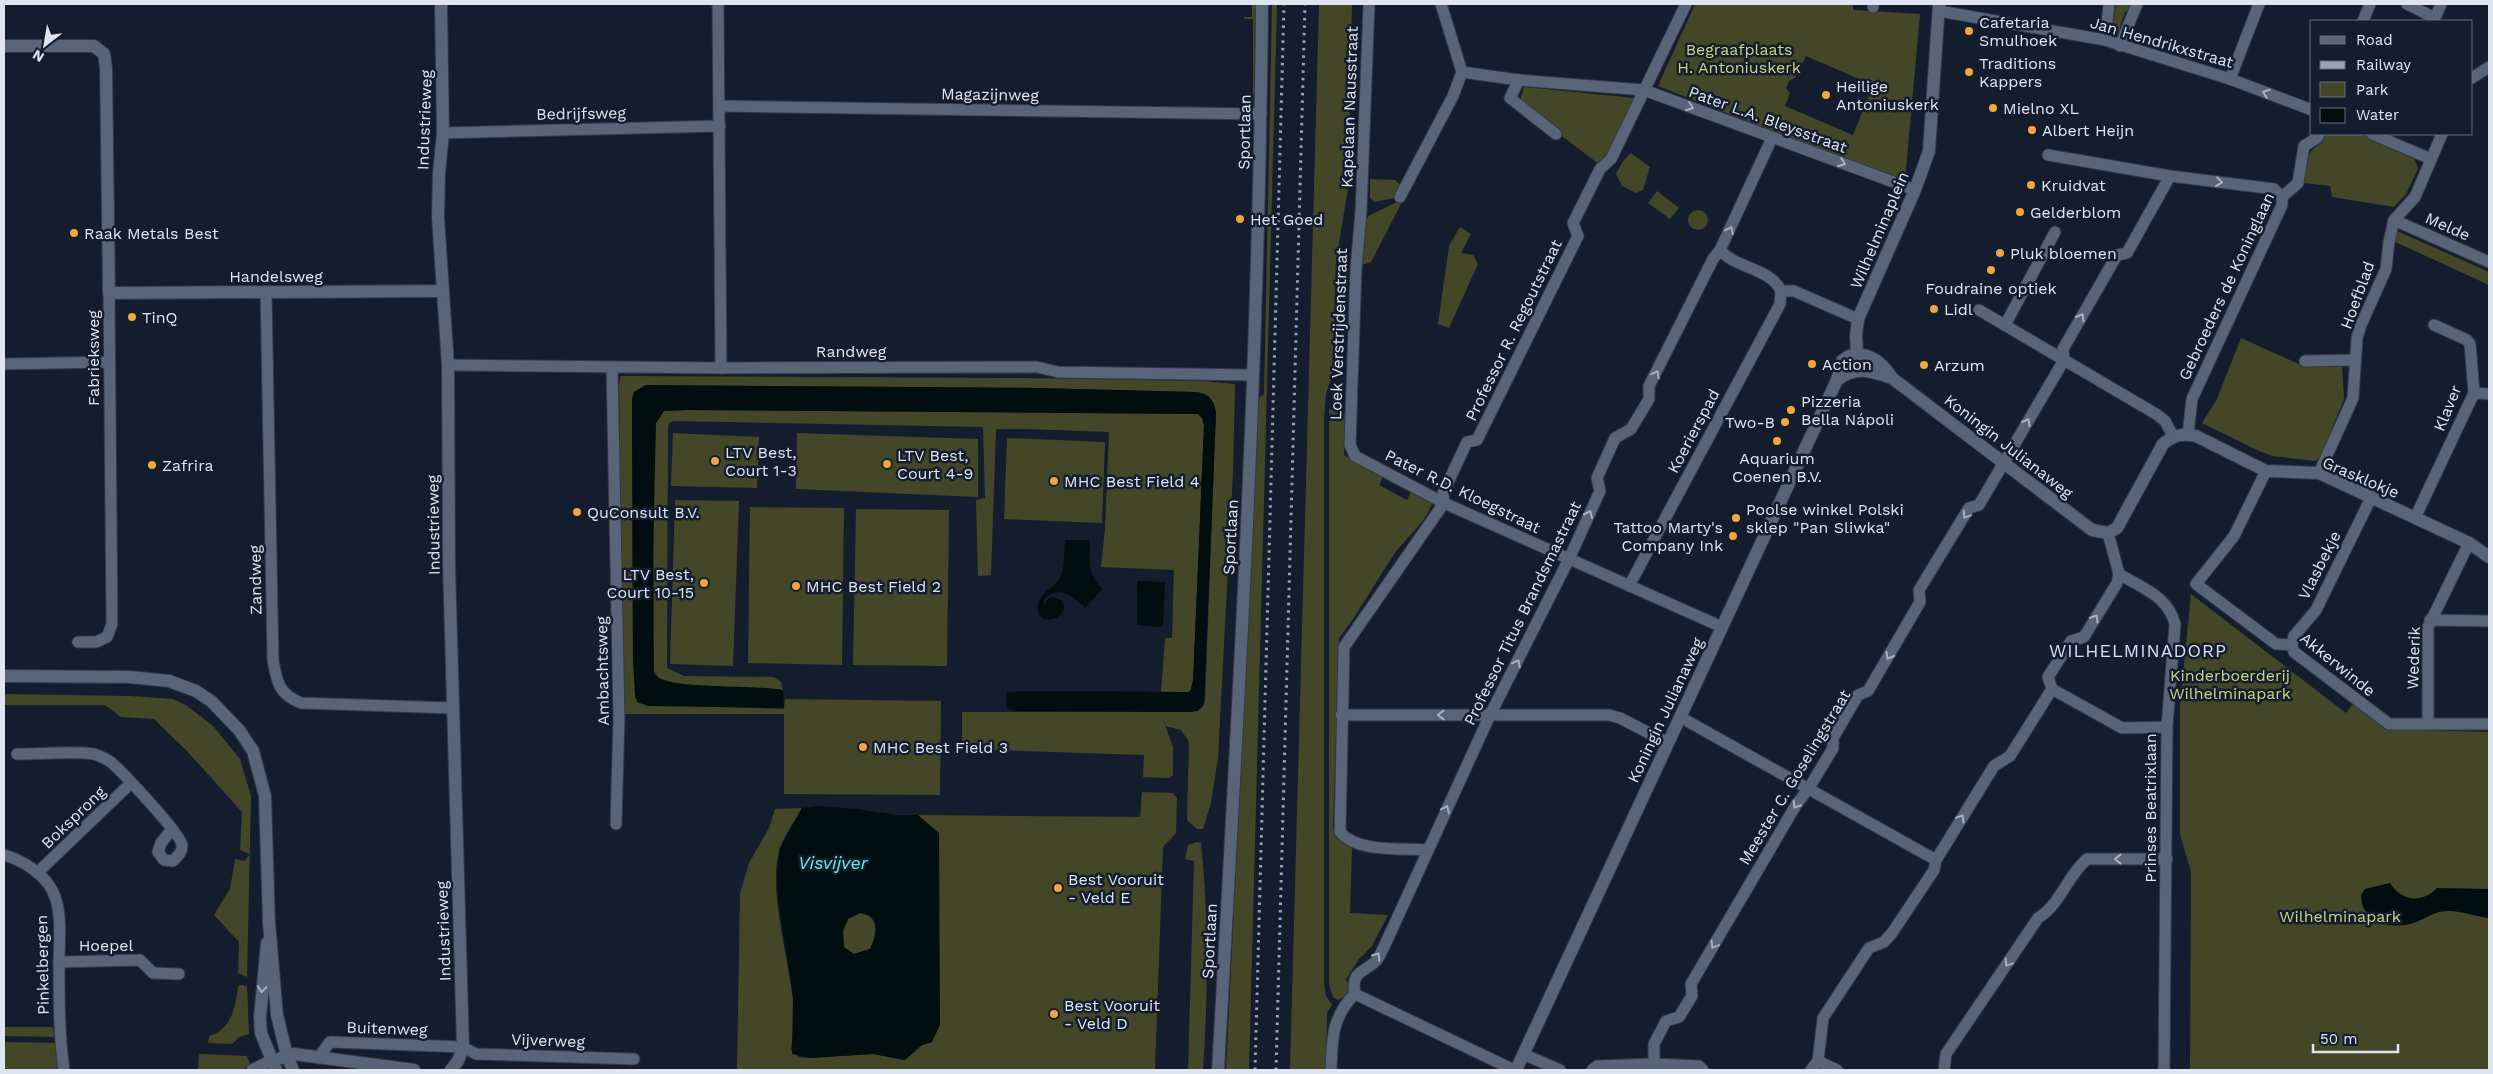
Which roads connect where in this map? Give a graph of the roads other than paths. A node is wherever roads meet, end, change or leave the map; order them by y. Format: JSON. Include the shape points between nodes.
{"nodes":[{"id":1,"x":441,"y":4,"type":"edge"},
{"id":2,"x":718,"y":4,"type":"edge"},
{"id":3,"x":1262,"y":4,"type":"edge"},
{"id":4,"x":1369,"y":4,"type":"edge"},
{"id":5,"x":1441,"y":4,"type":"edge"},
{"id":6,"x":1686,"y":4,"type":"edge"},
{"id":7,"x":2109,"y":4,"type":"edge"},
{"id":8,"x":2137,"y":4,"type":"edge"},
{"id":9,"x":2259,"y":4,"type":"edge"},
{"id":10,"x":2370,"y":4,"type":"edge"},
{"id":11,"x":2407,"y":4,"type":"edge"},
{"id":12,"x":2441,"y":4,"type":"edge"},
{"id":13,"x":1939,"y":7,"type":"edge"},
{"id":14,"x":2363,"y":20,"type":"edge"},
{"id":15,"x":2104,"y":40,"type":"junction"},
{"id":16,"x":4,"y":46,"type":"edge"},
{"id":17,"x":2120,"y":46,"type":"junction"},
{"id":18,"x":2489,"y":67,"type":"edge"},
{"id":19,"x":1462,"y":72,"type":"junction"},
{"id":20,"x":2473,"y":77,"type":"edge"},
{"id":21,"x":2230,"y":79,"type":"junction"},
{"id":22,"x":1518,"y":80,"type":"junction"},
{"id":23,"x":1644,"y":90,"type":"junction"},
{"id":24,"x":719,"y":106,"type":"junction"},
{"id":25,"x":2310,"y":109,"type":"edge"},
{"id":26,"x":1261,"y":114,"type":"junction"},
{"id":27,"x":720,"y":126,"type":"junction"},
{"id":28,"x":443,"y":133,"type":"junction"},
{"id":29,"x":1556,"y":134,"type":"dead end"},
{"id":30,"x":2318,"y":135,"type":"edge"},
{"id":31,"x":2374,"y":135,"type":"edge"},
{"id":32,"x":2442,"y":135,"type":"edge"},
{"id":33,"x":1772,"y":138,"type":"junction"},
{"id":34,"x":2048,"y":154,"type":"dead end"},
{"id":35,"x":2431,"y":159,"type":"junction"},
{"id":36,"x":2170,"y":176,"type":"junction"},
{"id":37,"x":1915,"y":190,"type":"junction"},
{"id":38,"x":1400,"y":197,"type":"dead end"},
{"id":39,"x":2282,"y":197,"type":"junction"},
{"id":40,"x":1360,"y":212,"type":"joint"},
{"id":41,"x":2394,"y":220,"type":"junction"},
{"id":42,"x":2055,"y":232,"type":"dead end"},
{"id":43,"x":1720,"y":250,"type":"junction"},
{"id":44,"x":2489,"y":262,"type":"edge"},
{"id":45,"x":443,"y":291,"type":"junction"},
{"id":46,"x":1781,"y":291,"type":"junction"},
{"id":47,"x":266,"y":292,"type":"junction"},
{"id":48,"x":109,"y":293,"type":"junction"},
{"id":49,"x":1979,"y":310,"type":"dead end"},
{"id":50,"x":1858,"y":319,"type":"junction"},
{"id":51,"x":2005,"y":325,"type":"junction"},
{"id":52,"x":2434,"y":325,"type":"dead end"},
{"id":53,"x":1857,"y":354,"type":"junction"},
{"id":54,"x":2064,"y":360,"type":"junction"},
{"id":55,"x":2305,"y":360,"type":"dead end"},
{"id":56,"x":2355,"y":360,"type":"junction"},
{"id":57,"x":108,"y":362,"type":"junction"},
{"id":58,"x":4,"y":364,"type":"edge"},
{"id":59,"x":448,"y":365,"type":"junction"},
{"id":60,"x":612,"y":368,"type":"junction"},
{"id":61,"x":721,"y":368,"type":"junction"},
{"id":62,"x":1858,"y":369,"type":"junction"},
{"id":63,"x":1254,"y":375,"type":"junction"},
{"id":64,"x":1892,"y":378,"type":"junction"},
{"id":65,"x":1837,"y":380,"type":"junction"},
{"id":66,"x":2474,"y":393,"type":"junction"},
{"id":67,"x":2489,"y":394,"type":"edge"},
{"id":68,"x":2188,"y":434,"type":"junction"},
{"id":69,"x":2173,"y":436,"type":"junction"},
{"id":70,"x":1355,"y":456,"type":"joint"},
{"id":71,"x":2004,"y":463,"type":"junction"},
{"id":72,"x":2266,"y":471,"type":"junction"},
{"id":73,"x":2319,"y":473,"type":"junction"},
{"id":74,"x":2372,"y":496,"type":"junction"},
{"id":75,"x":1444,"y":503,"type":"junction"},
{"id":76,"x":2415,"y":518,"type":"junction"},
{"id":77,"x":2108,"y":533,"type":"junction"},
{"id":78,"x":2469,"y":543,"type":"junction"},
{"id":79,"x":2489,"y":557,"type":"edge"},
{"id":80,"x":1569,"y":559,"type":"junction"},
{"id":81,"x":2119,"y":574,"type":"junction"},
{"id":82,"x":1628,"y":586,"type":"junction"},
{"id":83,"x":2430,"y":620,"type":"junction"},
{"id":84,"x":2489,"y":621,"type":"edge"},
{"id":85,"x":1722,"y":626,"type":"junction"},
{"id":86,"x":78,"y":642,"type":"dead end"},
{"id":87,"x":2292,"y":645,"type":"junction"},
{"id":88,"x":4,"y":676,"type":"edge"},
{"id":89,"x":2052,"y":689,"type":"junction"},
{"id":90,"x":452,"y":708,"type":"junction"},
{"id":91,"x":1341,"y":715,"type":"junction"},
{"id":92,"x":1490,"y":715,"type":"junction"},
{"id":93,"x":1680,"y":717,"type":"junction"},
{"id":94,"x":2428,"y":723,"type":"junction"},
{"id":95,"x":2489,"y":724,"type":"edge"},
{"id":96,"x":2167,"y":727,"type":"junction"},
{"id":97,"x":1668,"y":743,"type":"junction"},
{"id":98,"x":17,"y":754,"type":"dead end"},
{"id":99,"x":131,"y":783,"type":"junction"},
{"id":100,"x":1809,"y":788,"type":"junction"},
{"id":101,"x":616,"y":824,"type":"dead end"},
{"id":102,"x":172,"y":829,"type":"dead end"},
{"id":103,"x":1428,"y":850,"type":"junction"},
{"id":104,"x":4,"y":854,"type":"edge"},
{"id":105,"x":2167,"y":859,"type":"junction"},
{"id":106,"x":1936,"y":860,"type":"junction"},
{"id":107,"x":37,"y":873,"type":"junction"},
{"id":108,"x":269,"y":923,"type":"junction"},
{"id":109,"x":59,"y":962,"type":"junction"},
{"id":110,"x":179,"y":974,"type":"dead end"},
{"id":111,"x":1355,"y":994,"type":"junction"},
{"id":112,"x":463,"y":1047,"type":"junction"},
{"id":113,"x":1523,"y":1054,"type":"junction"},
{"id":114,"x":287,"y":1056,"type":"junction"},
{"id":115,"x":318,"y":1058,"type":"junction"},
{"id":116,"x":634,"y":1059,"type":"dead end"},
{"id":117,"x":1654,"y":1064,"type":"junction"},
{"id":118,"x":274,"y":1065,"type":"edge"},
{"id":119,"x":1814,"y":1066,"type":"edge"},
{"id":120,"x":1543,"y":1067,"type":"edge"},
{"id":121,"x":64,"y":1070,"type":"edge"},
{"id":122,"x":252,"y":1070,"type":"edge"},
{"id":123,"x":293,"y":1070,"type":"edge"},
{"id":124,"x":414,"y":1070,"type":"edge"},
{"id":125,"x":451,"y":1070,"type":"edge"},
{"id":126,"x":1218,"y":1070,"type":"edge"},
{"id":127,"x":1331,"y":1070,"type":"edge"},
{"id":128,"x":1515,"y":1070,"type":"edge"},
{"id":129,"x":1560,"y":1070,"type":"edge"},
{"id":130,"x":1592,"y":1070,"type":"edge"},
{"id":131,"x":1704,"y":1070,"type":"edge"},
{"id":132,"x":1837,"y":1070,"type":"edge"},
{"id":133,"x":1944,"y":1070,"type":"edge"},
{"id":134,"x":2164,"y":1070,"type":"edge"}],
"edges":[{"from":1,"to":28,"type":"street","name":"Industrieweg"},
{"from":2,"to":24,"type":"street"},
{"from":3,"to":26,"type":"street","name":"Sportlaan"},
{"from":4,"to":40,"type":"street","name":"Kapelaan Nausstraat"},
{"from":5,"to":19,"type":"street"},
{"from":6,"to":23,"type":"street","name":"Professor R. Regoutstraat"},
{"from":7,"to":15,"type":"street"},
{"from":8,"to":17,"type":"street"},
{"from":9,"to":21,"type":"street"},
{"from":10,"to":14,"type":"street"},
{"from":11,"to":12,"type":"street","via":[[2436,16]]},
{"from":13,"to":15,"type":"street","name":"Jan Hendrikxstraat"},
{"from":13,"to":37,"type":"street","name":"Wilhelminaplein","via":[[1929,150]]},
{"from":15,"to":17,"type":"street","name":"Jan Hendrikxstraat"},
{"from":16,"to":48,"type":"street","name":"Fabrieksweg","via":[[94,46],[101,50],[106,68]]},
{"from":17,"to":21,"type":"street","name":"Jan Hendrikxstraat"},
{"from":18,"to":20,"type":"street"},
{"from":19,"to":22,"type":"street","name":"Pater L.A. Bleysstraat"},
{"from":19,"to":38,"type":"street","via":[[1453,96]]},
{"from":25,"to":21,"type":"street","name":"Jan Hendrikxstraat","one_way":true},
{"from":22,"to":23,"type":"street","name":"Pater L.A. Bleysstraat"},
{"from":22,"to":29,"type":"street","via":[[1510,98]]},
{"from":23,"to":33,"type":"street","name":"Pater L.A. Bleysstraat","one_way":true},
{"from":23,"to":75,"type":"street","name":"Professor R. Regoutstraat","via":[[1611,159],[1600,169],[1573,223],[1578,236],[1477,440],[1467,442],[1443,493]]},
{"from":24,"to":26,"type":"street","name":"Magazijnweg"},
{"from":24,"to":27,"type":"street"},
{"from":26,"to":63,"type":"street","name":"Sportlaan"},
{"from":27,"to":28,"type":"street","name":"Bedrijfsweg"},
{"from":27,"to":61,"type":"street"},
{"from":28,"to":45,"type":"street","name":"Industrieweg","via":[[438,217]]},
{"from":30,"to":39,"type":"street","name":"Gebroeders de Koninglaan","via":[[2304,146],[2298,183]]},
{"from":31,"to":35,"type":"street"},
{"from":32,"to":35,"type":"street","name":"Hoefblad"},
{"from":33,"to":37,"type":"street","name":"Pater L.A. Bleysstraat","one_way":true},
{"from":43,"to":33,"type":"street","name":"Professor Titus Brandsmastraat","one_way":true},
{"from":34,"to":36,"type":"street"},
{"from":35,"to":41,"type":"street","name":"Hoefblad","via":[[2415,197]]},
{"from":36,"to":39,"type":"street","one_way":true,"via":[[2274,190]]},
{"from":54,"to":36,"type":"street","one_way":true,"via":[[2062,349],[2116,256],[2127,253]]},
{"from":37,"to":50,"type":"street","name":"Wilhelminaplein"},
{"from":39,"to":68,"type":"street","name":"Gebroeders de Koninglaan","via":[[2282,205],[2192,399]]},
{"from":40,"to":70,"type":"street","name":"Loek Verstrijdenstraat","via":[[1350,444]]},
{"from":41,"to":44,"type":"street","name":"Melde"},
{"from":41,"to":56,"type":"street","name":"Hoefblad","via":[[2386,268],[2361,325]]},
{"from":42,"to":51,"type":"street"},
{"from":43,"to":46,"type":"street","via":[[1727,258],[1773,279]]},
{"from":80,"to":43,"type":"street","name":"Professor Titus Brandsmastraat","one_way":true,"via":[[1600,491],[1597,478],[1615,438],[1631,429],[1649,399],[1649,386]]},
{"from":45,"to":47,"type":"street","name":"Handelsweg"},
{"from":45,"to":59,"type":"street","name":"Industrieweg"},
{"from":46,"to":50,"type":"street","via":[[1794,291]]},
{"from":46,"to":82,"type":"street","name":"Koerierspad","via":[[1780,304]]},
{"from":47,"to":48,"type":"street","name":"Handelsweg"},
{"from":47,"to":90,"type":"street","name":"Zandweg","via":[[273,660],[277,682],[288,698],[301,703]]},
{"from":48,"to":57,"type":"street","name":"Fabrieksweg"},
{"from":49,"to":51,"type":"street"},
{"from":50,"to":53,"type":"street","name":"Wilhelminaplein"},
{"from":51,"to":54,"type":"street"},
{"from":52,"to":66,"type":"street","name":"Klaver","via":[[2470,344]]},
{"from":53,"to":62,"type":"street","name":"Wilhelminaplein"},
{"from":53,"to":64,"type":"street","name":"Koningin Julianaweg","via":[[1876,360]]},
{"from":53,"to":65,"type":"street","name":"Koningin Julianaweg","via":[[1842,360]]},
{"from":54,"to":69,"type":"street","via":[[2156,414],[2165,421]]},
{"from":71,"to":54,"type":"street","name":"Meester C. Goselingstraat","one_way":true},
{"from":55,"to":56,"type":"street"},
{"from":56,"to":73,"type":"street","name":"Hoefblad","via":[[2353,398]]},
{"from":57,"to":58,"type":"street"},
{"from":57,"to":86,"type":"street","name":"Fabrieksweg","via":[[112,624],[107,638]]},
{"from":59,"to":60,"type":"street","name":"Randweg"},
{"from":59,"to":90,"type":"street","name":"Industrieweg"},
{"from":60,"to":61,"type":"street","name":"Randweg"},
{"from":60,"to":101,"type":"street","name":"Ambachtsweg","via":[[619,718]]},
{"from":61,"to":63,"type":"street","name":"Randweg","via":[[1037,367],[1058,372]]},
{"from":62,"to":64,"type":"street","name":"Koningin Julianaweg"},
{"from":62,"to":65,"type":"street"},
{"from":63,"to":126,"type":"street","name":"Sportlaan","via":[[1238,736]]},
{"from":64,"to":71,"type":"street","name":"Koningin Julianaweg"},
{"from":65,"to":85,"type":"street","name":"Koningin Julianaweg"},
{"from":66,"to":67,"type":"street"},
{"from":66,"to":76,"type":"street","name":"Klaver"},
{"from":68,"to":69,"type":"street"},
{"from":68,"to":72,"type":"street","name":"Grasklokje"},
{"from":69,"to":77,"type":"street","via":[[2157,454],[2123,520]]},
{"from":70,"to":75,"type":"street","name":"Pater R.D. Kloegstraat"},
{"from":71,"to":77,"type":"street","name":"Koningin Julianaweg","via":[[2092,530]]},
{"from":71,"to":100,"type":"street","name":"Meester C. Goselingstraat","one_way":true,"via":[[1979,504],[1969,508],[1919,590],[1920,602],[1868,691],[1858,696]]},
{"from":72,"to":73,"type":"street","name":"Grasklokje"},
{"from":72,"to":87,"type":"street","name":"Akkerwinde","via":[[2234,536],[2196,584],[2276,644]]},
{"from":73,"to":74,"type":"street","name":"Grasklokje"},
{"from":74,"to":76,"type":"street","name":"Grasklokje"},
{"from":74,"to":87,"type":"street","name":"Vlasbekje","via":[[2316,610],[2294,636]]},
{"from":75,"to":80,"type":"street","name":"Pater R.D. Kloegstraat"},
{"from":75,"to":91,"type":"street","name":"Professor R. Regoutstraat","via":[[1347,640]]},
{"from":76,"to":78,"type":"street","name":"Grasklokje"},
{"from":77,"to":81,"type":"street"},
{"from":78,"to":79,"type":"street","name":"Grasklokje"},
{"from":78,"to":83,"type":"street","name":"Wederik"},
{"from":80,"to":82,"type":"street","name":"Pater R.D. Kloegstraat"},
{"from":92,"to":80,"type":"street","name":"Professor Titus Brandsmastraat","one_way":true},
{"from":89,"to":81,"type":"street","one_way":true,"via":[[2048,677],[2071,641],[2084,637],[2117,583]]},
{"from":81,"to":96,"type":"street","name":"Prinses Beatrixlaan","via":[[2165,602],[2171,611],[2175,624]]},
{"from":82,"to":85,"type":"street","name":"Pater R.D. Kloegstraat"},
{"from":83,"to":84,"type":"street"},
{"from":83,"to":94,"type":"street","name":"Wederik"},
{"from":85,"to":93,"type":"street","name":"Koningin Julianaweg"},
{"from":87,"to":94,"type":"street","name":"Akkerwinde","via":[[2294,652],[2382,720],[2395,725]]},
{"from":88,"to":108,"type":"street","via":[[169,681],[196,691],[226,714],[253,751],[265,796]]},
{"from":89,"to":96,"type":"street","via":[[2122,728]]},
{"from":106,"to":89,"type":"street","one_way":true,"via":[[1994,766],[2010,756]]},
{"from":90,"to":112,"type":"street","name":"Industrieweg"},
{"from":92,"to":91,"type":"street","one_way":true},
{"from":91,"to":103,"type":"street","name":"Professor R. Regoutstraat","via":[[1340,832],[1347,841],[1359,846]]},
{"from":92,"to":97,"type":"street","via":[[1609,715]]},
{"from":103,"to":92,"type":"street","name":"Professor Titus Brandsmastraat","one_way":true},
{"from":93,"to":97,"type":"street","name":"Koningin Julianaweg"},
{"from":93,"to":100,"type":"street"},
{"from":94,"to":95,"type":"street","name":"Akkerwinde"},
{"from":96,"to":105,"type":"street","name":"Prinses Beatrixlaan"},
{"from":97,"to":113,"type":"street","name":"Koningin Julianaweg"},
{"from":98,"to":99,"type":"street","name":"Boksprong","via":[[95,754],[110,761]]},
{"from":99,"to":102,"type":"street","name":"Boksprong"},
{"from":99,"to":107,"type":"street","name":"Boksprong"},
{"from":100,"to":106,"type":"street"},
{"from":100,"to":117,"type":"street","name":"Meester C. Goselingstraat","one_way":true,"via":[[1691,984],[1692,996],[1679,1017],[1666,1021],[1654,1044]]},
{"from":111,"to":103,"type":"street","name":"Professor Titus Brandsmastraat","one_way":true,"via":[[1353,983],[1358,973],[1376,960]]},
{"from":104,"to":107,"type":"street","name":"Pinkelbergen"},
{"from":105,"to":133,"type":"street","one_way":true,"via":[[2088,859],[2080,865],[2049,911],[2038,918],[1946,1054]]},
{"from":105,"to":134,"type":"street","name":"Prinses Beatrixlaan"},
{"from":106,"to":119,"type":"street","via":[[1934,870],[1892,933],[1884,942],[1869,948],[1823,1018]]},
{"from":107,"to":109,"type":"street","name":"Pinkelbergen","via":[[52,891],[59,916]]},
{"from":108,"to":114,"type":"street","via":[[277,1015]]},
{"from":108,"to":118,"type":"street","one_way":true,"via":[[260,1017],[261,1033]]},
{"from":109,"to":110,"type":"street","name":"Hoepel","via":[[140,960],[153,973]]},
{"from":109,"to":121,"type":"street","name":"Pinkelbergen","via":[[60,1041]]},
{"from":111,"to":127,"type":"street","via":[[1338,1014],[1332,1032]]},
{"from":111,"to":128,"type":"street"},
{"from":112,"to":115,"type":"street","name":"Buitenweg","via":[[330,1042]]},
{"from":112,"to":116,"type":"street","name":"Vijverweg","via":[[476,1054]]},
{"from":112,"to":125,"type":"street"},
{"from":113,"to":120,"type":"street"},
{"from":113,"to":128,"type":"street","name":"Koningin Julianaweg"},
{"from":114,"to":115,"type":"street"},
{"from":114,"to":118,"type":"street"},
{"from":114,"to":123,"type":"street"},
{"from":115,"to":124,"type":"street"},
{"from":117,"to":130,"type":"street","via":[[1598,1066]]},
{"from":117,"to":131,"type":"street","via":[[1699,1066]]},
{"from":118,"to":122,"type":"street"},
{"from":119,"to":132,"type":"street"},
{"from":120,"to":129,"type":"street"}]}
